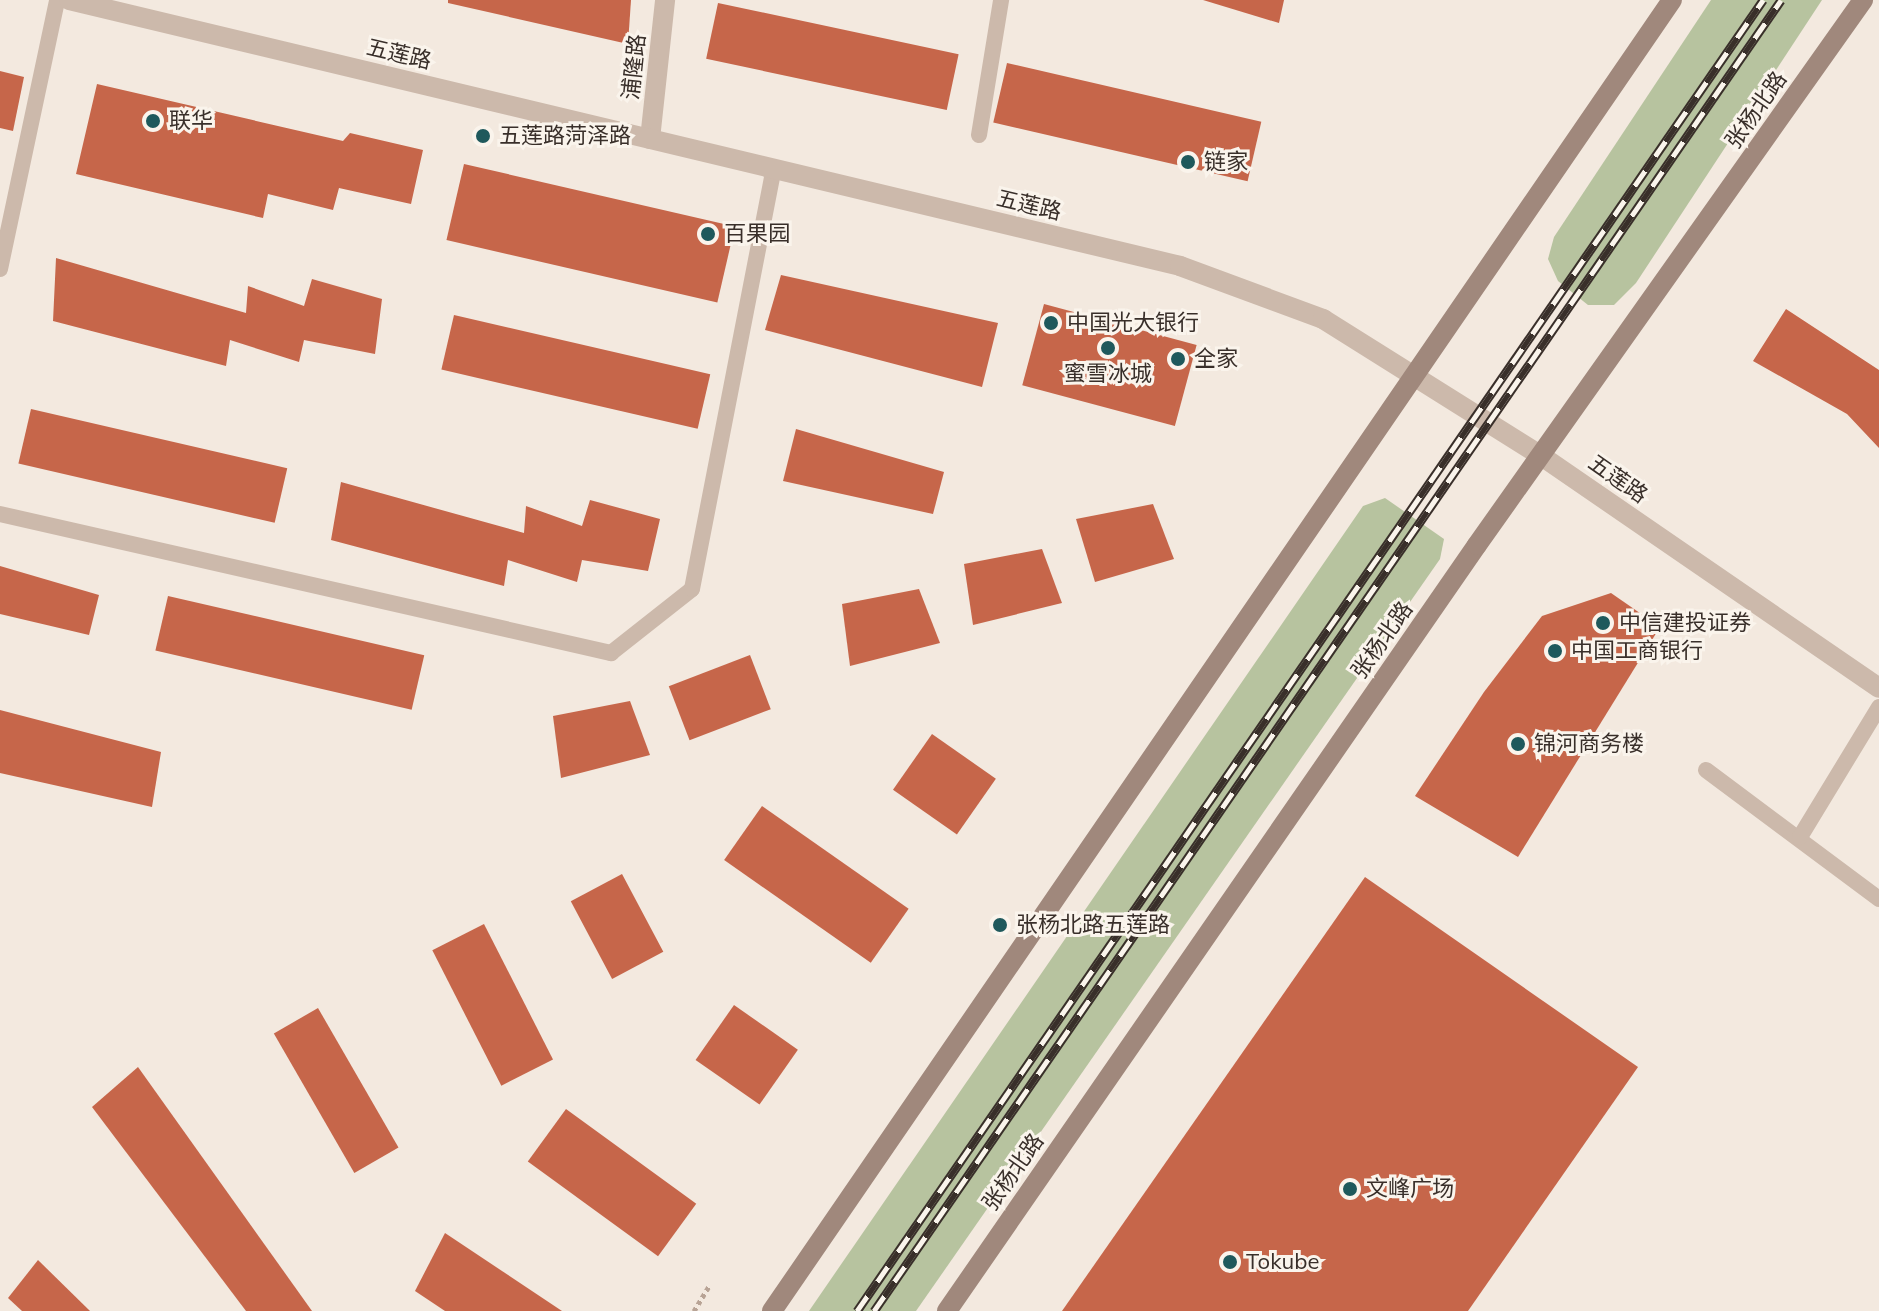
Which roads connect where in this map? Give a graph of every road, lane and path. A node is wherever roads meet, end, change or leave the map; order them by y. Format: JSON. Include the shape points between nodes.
{"nodes":[{"id":1,"x":57,"y":0,"type":"edge"},
{"id":2,"x":69,"y":0,"type":"edge"},
{"id":3,"x":665,"y":0,"type":"edge"},
{"id":4,"x":1001,"y":0,"type":"edge"},
{"id":5,"x":1672,"y":0,"type":"edge"},
{"id":6,"x":1863,"y":0,"type":"edge"},
{"id":7,"x":979,"y":135,"type":"dead end"},
{"id":8,"x":650,"y":139,"type":"junction"},
{"id":9,"x":774,"y":169,"type":"junction"},
{"id":10,"x":0,"y":269,"type":"edge"},
{"id":11,"x":1419,"y":375,"type":"junction"},
{"id":12,"x":1540,"y":455,"type":"junction"},
{"id":13,"x":0,"y":514,"type":"edge"},
{"id":14,"x":1879,"y":688,"type":"edge"},
{"id":15,"x":1879,"y":707,"type":"edge"},
{"id":16,"x":1706,"y":770,"type":"dead end"},
{"id":17,"x":1800,"y":837,"type":"junction"},
{"id":18,"x":1879,"y":899,"type":"edge"},
{"id":19,"x":710,"y":1284,"type":"dead end"},
{"id":20,"x":694,"y":1311,"type":"edge"},
{"id":21,"x":772,"y":1311,"type":"edge"},
{"id":22,"x":947,"y":1311,"type":"edge"}],
"edges":[{"from":1,"to":10,"type":"lane"},
{"from":2,"to":8,"type":"street","name":"五莲路"},
{"from":3,"to":8,"type":"street","name":"浦隆路"},
{"from":4,"to":7,"type":"lane"},
{"from":5,"to":11,"type":"main road"},
{"from":6,"to":12,"type":"main road","name":"张杨北路"},
{"from":8,"to":9,"type":"street","name":"五莲路"},
{"from":9,"to":11,"type":"street","name":"五莲路","via":[[1180,266],[1323,319]]},
{"from":9,"to":13,"type":"lane","via":[[692,589],[611,653]]},
{"from":11,"to":12,"type":"street","name":"五莲路"},
{"from":11,"to":21,"type":"main road"},
{"from":12,"to":14,"type":"street","name":"五莲路"},
{"from":12,"to":22,"type":"main road","name":"张杨北路"},
{"from":15,"to":17,"type":"lane"},
{"from":16,"to":17,"type":"lane"},
{"from":17,"to":18,"type":"lane"},
{"from":19,"to":20,"type":"path"}]}
